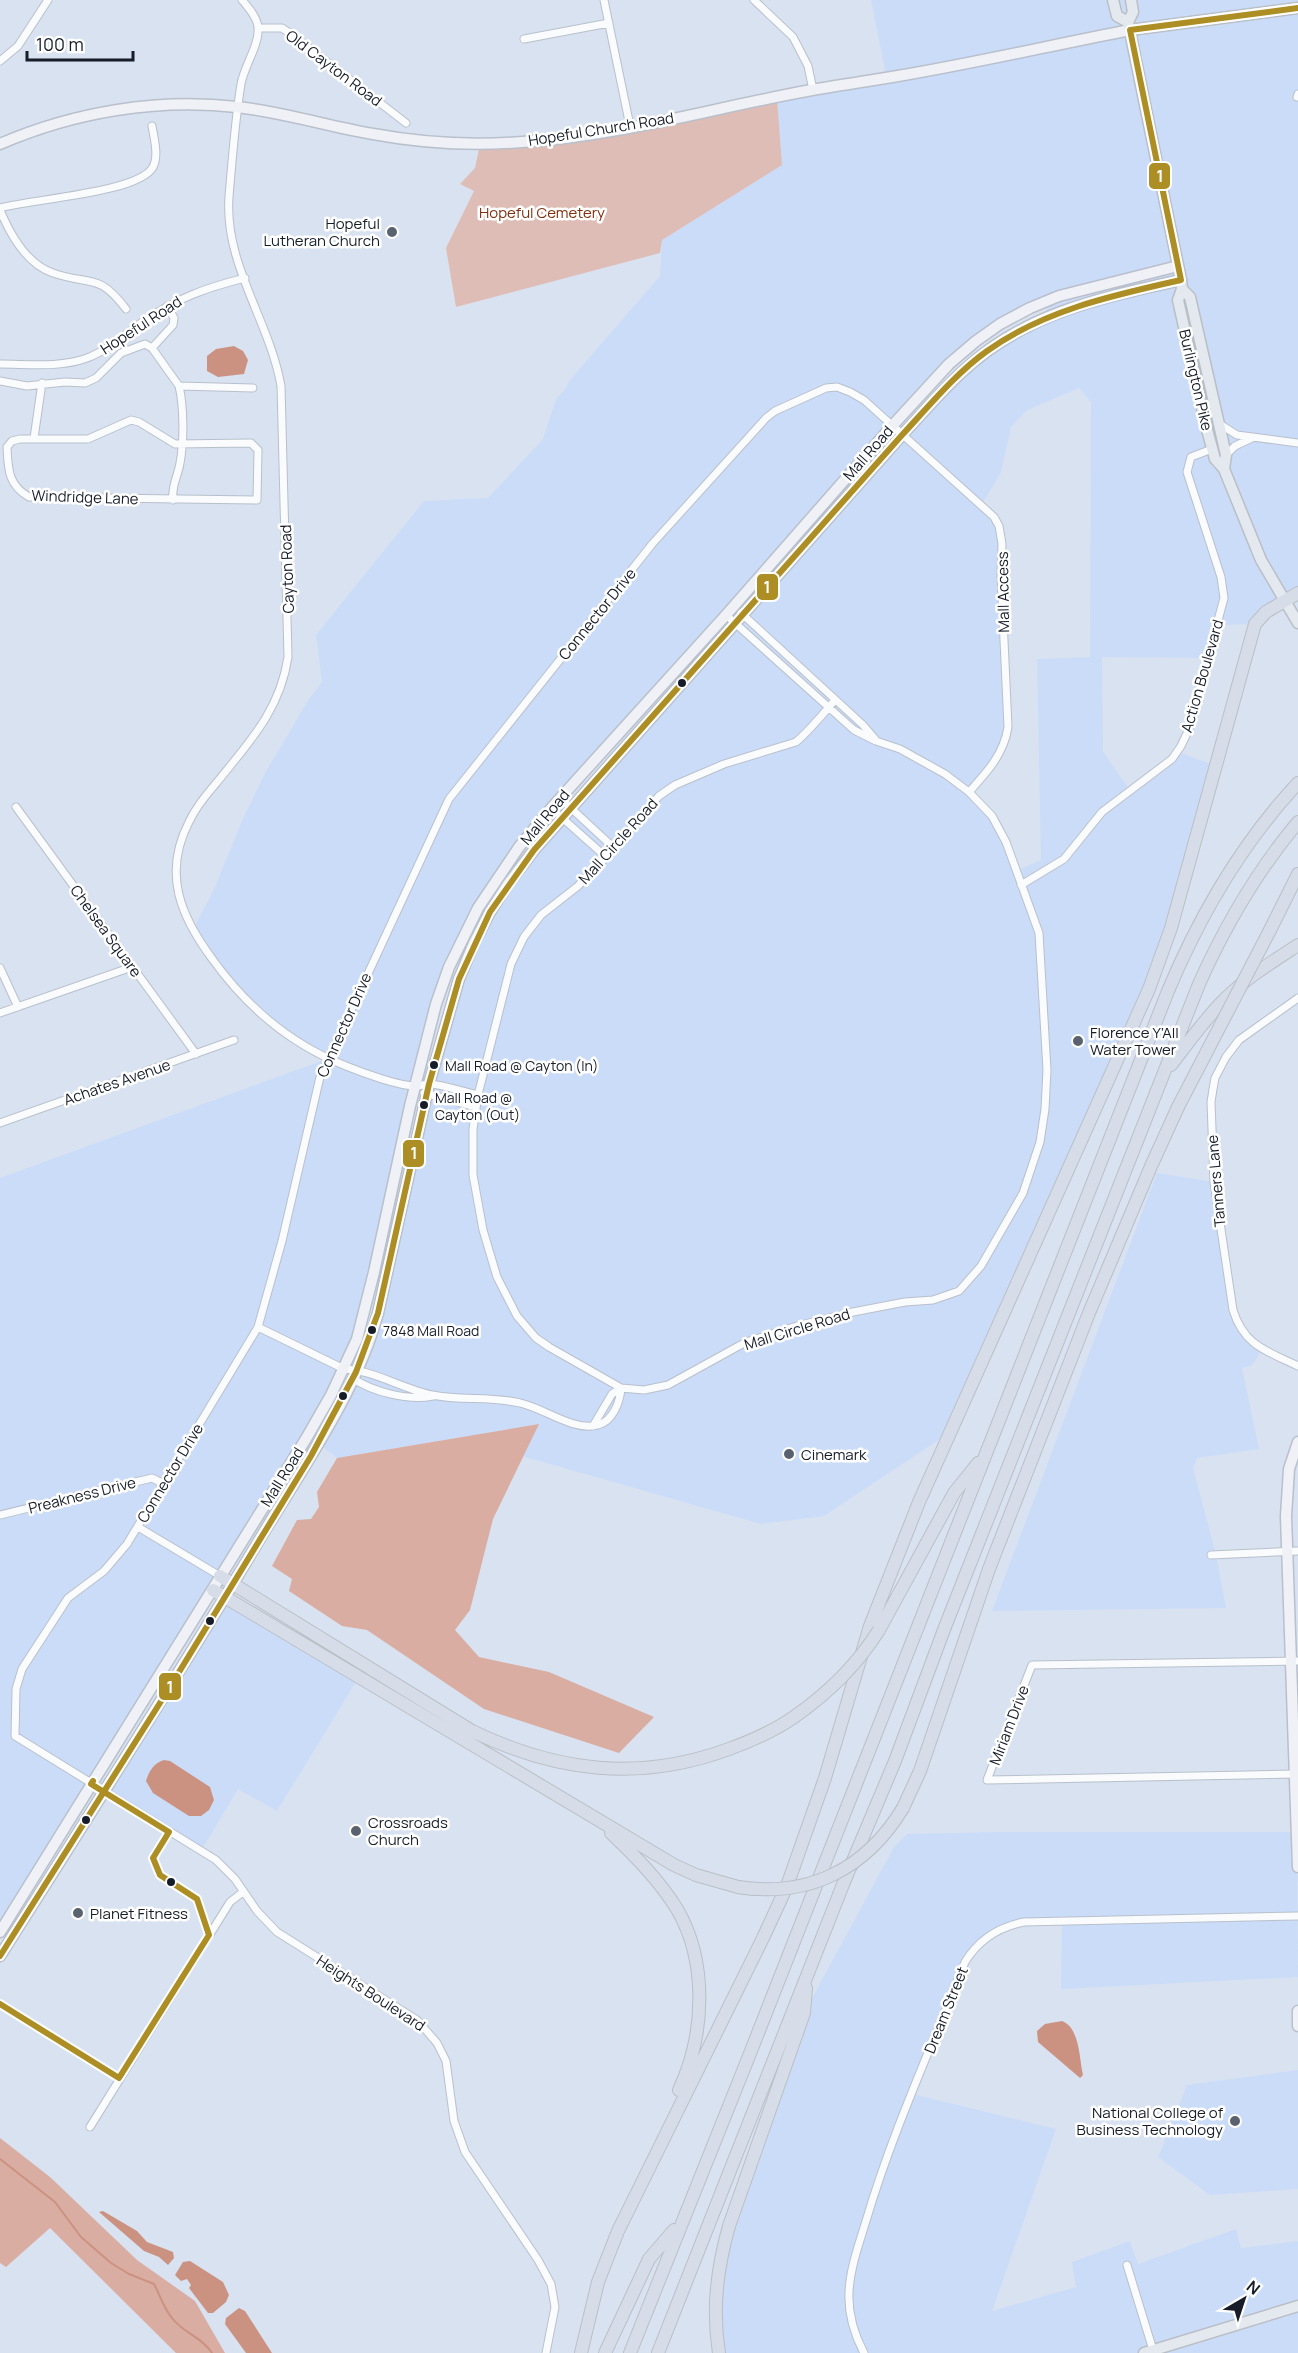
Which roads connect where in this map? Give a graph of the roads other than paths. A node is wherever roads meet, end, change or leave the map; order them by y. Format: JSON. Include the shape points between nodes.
{"nodes":[{"id":1,"x":48,"y":0,"type":"edge"},
{"id":2,"x":242,"y":0,"type":"edge"},
{"id":3,"x":604,"y":0,"type":"edge"},
{"id":4,"x":754,"y":0,"type":"edge"},
{"id":5,"x":1113,"y":0,"type":"edge"},
{"id":6,"x":1131,"y":0,"type":"edge"},
{"id":7,"x":1298,"y":8,"type":"edge"},
{"id":8,"x":609,"y":23,"type":"junction"},
{"id":9,"x":1129,"y":26,"type":"junction"},
{"id":10,"x":258,"y":28,"type":"junction"},
{"id":11,"x":524,"y":39,"type":"dead end"},
{"id":12,"x":0,"y":61,"type":"edge"},
{"id":13,"x":813,"y":90,"type":"junction"},
{"id":14,"x":238,"y":107,"type":"junction"},
{"id":15,"x":406,"y":123,"type":"dead end"},
{"id":16,"x":152,"y":126,"type":"dead end"},
{"id":17,"x":630,"y":126,"type":"junction"},
{"id":18,"x":0,"y":144,"type":"edge"},
{"id":19,"x":0,"y":209,"type":"edge"},
{"id":20,"x":1178,"y":266,"type":"junction"},
{"id":21,"x":244,"y":278,"type":"junction"},
{"id":22,"x":1181,"y":284,"type":"junction"},
{"id":23,"x":167,"y":306,"type":"junction"},
{"id":24,"x":126,"y":309,"type":"dead end"},
{"id":25,"x":152,"y":348,"type":"junction"},
{"id":26,"x":0,"y":364,"type":"edge"},
{"id":27,"x":0,"y":381,"type":"edge"},
{"id":28,"x":42,"y":383,"type":"junction"},
{"id":29,"x":178,"y":387,"type":"junction"},
{"id":30,"x":253,"y":388,"type":"dead end"},
{"id":31,"x":1218,"y":423,"type":"junction"},
{"id":32,"x":892,"y":426,"type":"junction"},
{"id":33,"x":902,"y":435,"type":"junction"},
{"id":34,"x":34,"y":438,"type":"junction"},
{"id":35,"x":1252,"y":438,"type":"junction"},
{"id":36,"x":1298,"y":443,"type":"edge"},
{"id":37,"x":181,"y":444,"type":"junction"},
{"id":38,"x":1212,"y":449,"type":"junction"},
{"id":39,"x":1226,"y":455,"type":"junction"},
{"id":40,"x":1224,"y":468,"type":"junction"},
{"id":41,"x":173,"y":500,"type":"junction"},
{"id":42,"x":1298,"y":593,"type":"edge"},
{"id":43,"x":1283,"y":602,"type":"junction"},
{"id":44,"x":734,"y":606,"type":"junction"},
{"id":45,"x":726,"y":615,"type":"junction"},
{"id":46,"x":744,"y":615,"type":"junction"},
{"id":47,"x":1298,"y":623,"type":"edge"},
{"id":48,"x":735,"y":624,"type":"junction"},
{"id":49,"x":835,"y":700,"type":"junction"},
{"id":50,"x":828,"y":708,"type":"junction"},
{"id":51,"x":876,"y":741,"type":"junction"},
{"id":52,"x":1298,"y":783,"type":"edge"},
{"id":53,"x":969,"y":792,"type":"junction"},
{"id":54,"x":560,"y":798,"type":"junction"},
{"id":55,"x":16,"y":807,"type":"dead end"},
{"id":56,"x":551,"y":808,"type":"junction"},
{"id":57,"x":571,"y":809,"type":"junction"},
{"id":58,"x":562,"y":818,"type":"junction"},
{"id":59,"x":1298,"y":822,"type":"edge"},
{"id":60,"x":614,"y":848,"type":"junction"},
{"id":61,"x":606,"y":857,"type":"junction"},
{"id":62,"x":1298,"y":874,"type":"edge"},
{"id":63,"x":1021,"y":885,"type":"junction"},
{"id":64,"x":1298,"y":945,"type":"edge"},
{"id":65,"x":132,"y":967,"type":"junction"},
{"id":66,"x":0,"y":968,"type":"edge"},
{"id":67,"x":1298,"y":998,"type":"edge"},
{"id":68,"x":18,"y":1007,"type":"junction"},
{"id":69,"x":0,"y":1013,"type":"edge"},
{"id":70,"x":234,"y":1040,"type":"dead end"},
{"id":71,"x":196,"y":1054,"type":"junction"},
{"id":72,"x":328,"y":1059,"type":"junction"},
{"id":73,"x":1163,"y":1076,"type":"junction"},
{"id":74,"x":429,"y":1084,"type":"junction"},
{"id":75,"x":415,"y":1086,"type":"junction"},
{"id":76,"x":478,"y":1095,"type":"junction"},
{"id":77,"x":427,"y":1096,"type":"junction"},
{"id":78,"x":476,"y":1107,"type":"junction"},
{"id":79,"x":0,"y":1123,"type":"edge"},
{"id":80,"x":258,"y":1327,"type":"junction"},
{"id":81,"x":1298,"y":1366,"type":"edge"},
{"id":82,"x":344,"y":1369,"type":"junction"},
{"id":83,"x":355,"y":1374,"type":"junction"},
{"id":84,"x":621,"y":1388,"type":"junction"},
{"id":85,"x":434,"y":1396,"type":"junction"},
{"id":86,"x":1298,"y":1442,"type":"edge"},
{"id":87,"x":987,"y":1453,"type":"junction"},
{"id":88,"x":164,"y":1484,"type":"junction"},
{"id":89,"x":0,"y":1515,"type":"edge"},
{"id":90,"x":138,"y":1527,"type":"junction"},
{"id":91,"x":1298,"y":1551,"type":"edge"},
{"id":92,"x":1286,"y":1552,"type":"junction"},
{"id":93,"x":1211,"y":1555,"type":"dead end"},
{"id":94,"x":220,"y":1576,"type":"junction"},
{"id":95,"x":233,"y":1584,"type":"junction"},
{"id":96,"x":213,"y":1590,"type":"junction"},
{"id":97,"x":224,"y":1598,"type":"junction"},
{"id":98,"x":1295,"y":1661,"type":"edge"},
{"id":99,"x":1297,"y":1769,"type":"edge"},
{"id":100,"x":91,"y":1784,"type":"junction"},
{"id":101,"x":103,"y":1792,"type":"junction"},
{"id":102,"x":595,"y":1817,"type":"junction"},
{"id":103,"x":1298,"y":1867,"type":"edge"},
{"id":104,"x":243,"y":1892,"type":"junction"},
{"id":105,"x":1298,"y":1916,"type":"edge"},
{"id":106,"x":0,"y":1932,"type":"edge"},
{"id":107,"x":0,"y":1956,"type":"edge"},
{"id":108,"x":806,"y":1977,"type":"junction"},
{"id":109,"x":0,"y":2004,"type":"edge"},
{"id":110,"x":1298,"y":2011,"type":"edge"},
{"id":111,"x":1298,"y":2026,"type":"edge"},
{"id":112,"x":119,"y":2078,"type":"junction"},
{"id":113,"x":90,"y":2127,"type":"dead end"},
{"id":114,"x":642,"y":2180,"type":"junction"},
{"id":115,"x":681,"y":2222,"type":"junction"},
{"id":116,"x":1127,"y":2265,"type":"dead end"},
{"id":117,"x":1298,"y":2306,"type":"edge"},
{"id":118,"x":1150,"y":2352,"type":"edge"},
{"id":119,"x":546,"y":2353,"type":"edge"},
{"id":120,"x":581,"y":2353,"type":"edge"},
{"id":121,"x":605,"y":2353,"type":"edge"},
{"id":122,"x":630,"y":2353,"type":"edge"},
{"id":123,"x":658,"y":2353,"type":"edge"},
{"id":124,"x":719,"y":2353,"type":"edge"},
{"id":125,"x":864,"y":2353,"type":"edge"}],
"edges":[{"from":1,"to":12,"type":"street","via":[[18,46]]},
{"from":2,"to":10,"type":"street"},
{"from":3,"to":8,"type":"street"},
{"from":4,"to":13,"type":"street","via":[[794,37],[808,66]]},
{"from":5,"to":9,"type":"main road","name":"Burlington Pike","via":[[1117,16]]},
{"from":6,"to":9,"type":"main road","name":"Burlington Pike"},
{"from":7,"to":9,"type":"main road"},
{"from":8,"to":11,"type":"street"},
{"from":8,"to":17,"type":"street"},
{"from":9,"to":13,"type":"main road","name":"Hopeful Church Road","via":[[901,76]]},
{"from":9,"to":20,"type":"main road","name":"Burlington Pike"},
{"from":10,"to":14,"type":"street","name":"Cayton Road","via":[[241,82]]},
{"from":10,"to":15,"type":"street","name":"Old Cayton Road","via":[[282,28]]},
{"from":13,"to":17,"type":"main road","name":"Hopeful Church Road"},
{"from":14,"to":17,"type":"main road","name":"Hopeful Church Road","via":[[393,137],[480,144],[565,138]]},
{"from":14,"to":18,"type":"main road","name":"Hopeful Church Road","via":[[168,105],[104,112],[57,123]]},
{"from":14,"to":21,"type":"street","name":"Cayton Road","via":[[229,215]]},
{"from":16,"to":19,"type":"street","via":[[155,162],[140,179]]},
{"from":19,"to":24,"type":"street","via":[[11,235],[38,265],[52,273],[106,286]]},
{"from":20,"to":22,"type":"main road","name":"Burlington Pike"},
{"from":20,"to":32,"type":"main road","name":"Mall Road","via":[[1059,297],[1000,324],[949,364]]},
{"from":21,"to":23,"type":"street","name":"Hopeful Road","via":[[206,288]]},
{"from":21,"to":72,"type":"street","name":"Cayton Road","via":[[274,353],[281,386],[288,657],[282,687],[269,714],[189,821],[179,847],[177,888],[189,926],[237,991],[287,1035]]},
{"from":22,"to":31,"type":"main road","name":"Burlington Pike","via":[[1190,297]]},
{"from":22,"to":33,"type":"main road","name":"Mall Road","via":[[1072,307],[1023,327],[963,371]]},
{"from":22,"to":38,"type":"main road","name":"Burlington Pike","via":[[1178,300]]},
{"from":23,"to":25,"type":"street","via":[[174,318],[173,325]]},
{"from":23,"to":26,"type":"street","name":"Hopeful Road","via":[[106,349],[84,359],[64,364]]},
{"from":25,"to":28,"type":"street","via":[[142,344],[121,353],[96,378],[85,383]]},
{"from":25,"to":29,"type":"street"},
{"from":27,"to":28,"type":"street","via":[[27,386]]},
{"from":28,"to":34,"type":"street"},
{"from":29,"to":30,"type":"street"},
{"from":29,"to":37,"type":"street","via":[[182,399]]},
{"from":31,"to":35,"type":"street","via":[[1237,435]]},
{"from":31,"to":39,"type":"main road","name":"Burlington Pike"},
{"from":32,"to":33,"type":"street","name":"Mall Access"},
{"from":32,"to":44,"type":"main road","name":"Mall Road"},
{"from":32,"to":72,"type":"street","name":"Connector Drive","via":[[864,400],[837,387],[826,388],[775,411],[653,543],[449,799]]},
{"from":33,"to":46,"type":"main road","name":"Mall Road"},
{"from":33,"to":53,"type":"street","name":"Mall Access","via":[[982,504],[1001,531],[1007,738],[996,760]]},
{"from":34,"to":37,"type":"street","name":"Windridge Lane","via":[[88,439],[134,420],[169,442]]},
{"from":34,"to":41,"type":"street","name":"Windridge Lane","via":[[12,441],[7,447],[8,474],[21,493],[29,497]]},
{"from":35,"to":36,"type":"street"},
{"from":35,"to":39,"type":"street"},
{"from":37,"to":41,"type":"street"},
{"from":37,"to":41,"type":"street","name":"Windridge Lane","via":[[251,443],[258,450],[258,500]]},
{"from":38,"to":40,"type":"main road","name":"Burlington Pike"},
{"from":38,"to":63,"type":"street","name":"Action Boulevard","via":[[1191,457],[1187,472],[1221,577],[1224,598],[1185,737],[1172,759],[1102,812],[1064,859]]},
{"from":39,"to":40,"type":"main road","name":"Burlington Pike"},
{"from":40,"to":43,"type":"main road","name":"Burlington Pike","via":[[1250,536]]},
{"from":42,"to":43,"type":"highway"},
{"from":43,"to":47,"type":"main road","name":"Burlington Pike"},
{"from":43,"to":114,"type":"highway","via":[[1255,624],[1160,961],[919,1502],[870,1626],[825,1778],[787,1886]]},
{"from":44,"to":45,"type":"main road","name":"Mall Road"},
{"from":44,"to":46,"type":"street"},
{"from":45,"to":48,"type":"street"},
{"from":45,"to":54,"type":"main road","name":"Mall Road"},
{"from":46,"to":48,"type":"main road","name":"Mall Road"},
{"from":46,"to":49,"type":"street"},
{"from":48,"to":50,"type":"street"},
{"from":48,"to":57,"type":"main road","name":"Mall Road"},
{"from":49,"to":50,"type":"street","name":"Mall Circle Road"},
{"from":49,"to":51,"type":"street","name":"Mall Circle Road"},
{"from":50,"to":51,"type":"street","name":"Mall Circle Road","via":[[854,730]]},
{"from":50,"to":60,"type":"street","name":"Mall Circle Road","via":[[796,742],[724,764],[667,790]]},
{"from":51,"to":53,"type":"street","name":"Mall Circle Road","via":[[926,763]]},
{"from":52,"to":87,"type":"highway","via":[[1223,880],[1186,947]]},
{"from":53,"to":63,"type":"street","name":"Mall Circle Road","via":[[999,827]]},
{"from":54,"to":56,"type":"main road","name":"Mall Road"},
{"from":54,"to":57,"type":"street"},
{"from":55,"to":65,"type":"street","name":"Chelsea Square"},
{"from":56,"to":58,"type":"street"},
{"from":56,"to":75,"type":"main road","name":"Mall Road","via":[[496,878],[464,936],[436,1004]]},
{"from":57,"to":58,"type":"main road","name":"Mall Road"},
{"from":57,"to":60,"type":"street"},
{"from":58,"to":61,"type":"street"},
{"from":58,"to":74,"type":"main road","name":"Mall Road","via":[[508,884],[474,943],[447,1016]]},
{"from":59,"to":73,"type":"highway","via":[[1252,884],[1224,932],[1198,984]]},
{"from":60,"to":61,"type":"street","name":"Mall Circle Road"},
{"from":61,"to":76,"type":"street","name":"Mall Circle Road","via":[[541,915],[517,950]]},
{"from":62,"to":102,"type":"highway","bridge":true,"via":[[1152,1164],[971,1615],[920,1771],[886,1833],[870,1851],[836,1873],[798,1888],[771,1891],[738,1887],[686,1871]]},
{"from":63,"to":84,"type":"street","name":"Mall Circle Road","via":[[1039,933],[1047,1070],[1045,1109],[1040,1142],[1023,1193],[974,1276],[959,1290],[942,1298],[861,1311],[746,1342],[668,1385],[644,1390]]},
{"from":64,"to":73,"type":"highway","via":[[1224,1000]]},
{"from":65,"to":68,"type":"street"},
{"from":65,"to":71,"type":"street","name":"Chelsea Square"},
{"from":66,"to":68,"type":"street"},
{"from":67,"to":81,"type":"street","name":"Tanners Lane","via":[[1234,1046],[1215,1078],[1211,1102],[1214,1182],[1233,1310],[1254,1345]]},
{"from":68,"to":69,"type":"street"},
{"from":70,"to":71,"type":"street","name":"Achates Avenue"},
{"from":71,"to":79,"type":"street","name":"Achates Avenue"},
{"from":72,"to":75,"type":"street","name":"Cayton Road"},
{"from":72,"to":80,"type":"street","name":"Connector Drive","via":[[318,1084]]},
{"from":73,"to":108,"type":"highway"},
{"from":74,"to":75,"type":"street"},
{"from":74,"to":76,"type":"street"},
{"from":74,"to":77,"type":"main road","name":"Mall Road"},
{"from":75,"to":77,"type":"street"},
{"from":75,"to":82,"type":"main road","name":"Mall Road","via":[[374,1272],[357,1339]]},
{"from":76,"to":78,"type":"street","name":"Mall Circle Road"},
{"from":77,"to":78,"type":"street"},
{"from":77,"to":83,"type":"main road","name":"Mall Road","via":[[378,1313]]},
{"from":78,"to":84,"type":"street","name":"Mall Circle Road","via":[[471,1150],[475,1193],[504,1295],[536,1338]]},
{"from":80,"to":82,"type":"street"},
{"from":80,"to":88,"type":"street","name":"Connector Drive"},
{"from":82,"to":83,"type":"street"},
{"from":82,"to":94,"type":"main road","name":"Mall Road"},
{"from":83,"to":85,"type":"street"},
{"from":83,"to":85,"type":"street","via":[[394,1395]]},
{"from":83,"to":95,"type":"main road","name":"Mall Road"},
{"from":84,"to":85,"type":"street","via":[[612,1394],[593,1426],[577,1425],[517,1402]]},
{"from":86,"to":92,"type":"main road","via":[[1289,1474]]},
{"from":87,"to":95,"type":"highway","bridge":true,"via":[[954,1493],[871,1643],[838,1681],[773,1730],[708,1756],[664,1766],[616,1770],[550,1761],[504,1746],[472,1731]]},
{"from":87,"to":115,"type":"highway"},
{"from":88,"to":89,"type":"street","name":"Preakness Drive","via":[[152,1478]]},
{"from":88,"to":90,"type":"street","name":"Connector Drive"},
{"from":90,"to":94,"type":"street"},
{"from":90,"to":100,"type":"street","name":"Connector Drive","via":[[104,1571],[68,1598],[17,1682],[15,1736]]},
{"from":91,"to":92,"type":"street"},
{"from":92,"to":93,"type":"street"},
{"from":92,"to":98,"type":"main road"},
{"from":94,"to":95,"type":"highway"},
{"from":94,"to":96,"type":"main road","name":"Mall Road"},
{"from":95,"to":97,"type":"main road","name":"Mall Road"},
{"from":96,"to":97,"type":"highway"},
{"from":96,"to":100,"type":"main road","name":"Mall Road"},
{"from":97,"to":101,"type":"main road","name":"Mall Road"},
{"from":97,"to":102,"type":"highway"},
{"from":98,"to":99,"type":"main road"},
{"from":98,"to":99,"type":"street","name":"Miriam Drive","via":[[1032,1665],[987,1780]]},
{"from":99,"to":103,"type":"main road"},
{"from":100,"to":101,"type":"street","name":"Heights Boulevard"},
{"from":100,"to":106,"type":"main road","name":"Mall Road"},
{"from":101,"to":104,"type":"street","name":"Heights Boulevard","via":[[216,1860]]},
{"from":101,"to":107,"type":"main road","name":"Mall Road"},
{"from":102,"to":114,"type":"highway","via":[[647,1869],[677,1910],[690,1937],[698,1974],[698,2018],[691,2060],[652,2146]]},
{"from":104,"to":112,"type":"street","via":[[230,1902]]},
{"from":104,"to":119,"type":"street","name":"Heights Boulevard","via":[[276,1932],[417,2020],[437,2043],[446,2061],[454,2121],[465,2152],[551,2284],[555,2307]]},
{"from":105,"to":125,"type":"street","name":"Dream Street","via":[[1024,1922],[1001,1929],[981,1942],[965,1962],[878,2180],[863,2231],[850,2277],[849,2304]]},
{"from":108,"to":123,"type":"highway"},
{"from":108,"to":124,"type":"highway","via":[[804,2013],[720,2260],[714,2310]]},
{"from":109,"to":112,"type":"street"},
{"from":110,"to":111,"type":"main road"},
{"from":112,"to":113,"type":"street"},
{"from":114,"to":120,"type":"highway","via":[[598,2282]]},
{"from":115,"to":121,"type":"highway","via":[[649,2259]]},
{"from":115,"to":122,"type":"highway"},
{"from":116,"to":118,"type":"street"},
{"from":117,"to":118,"type":"main road"}]}
